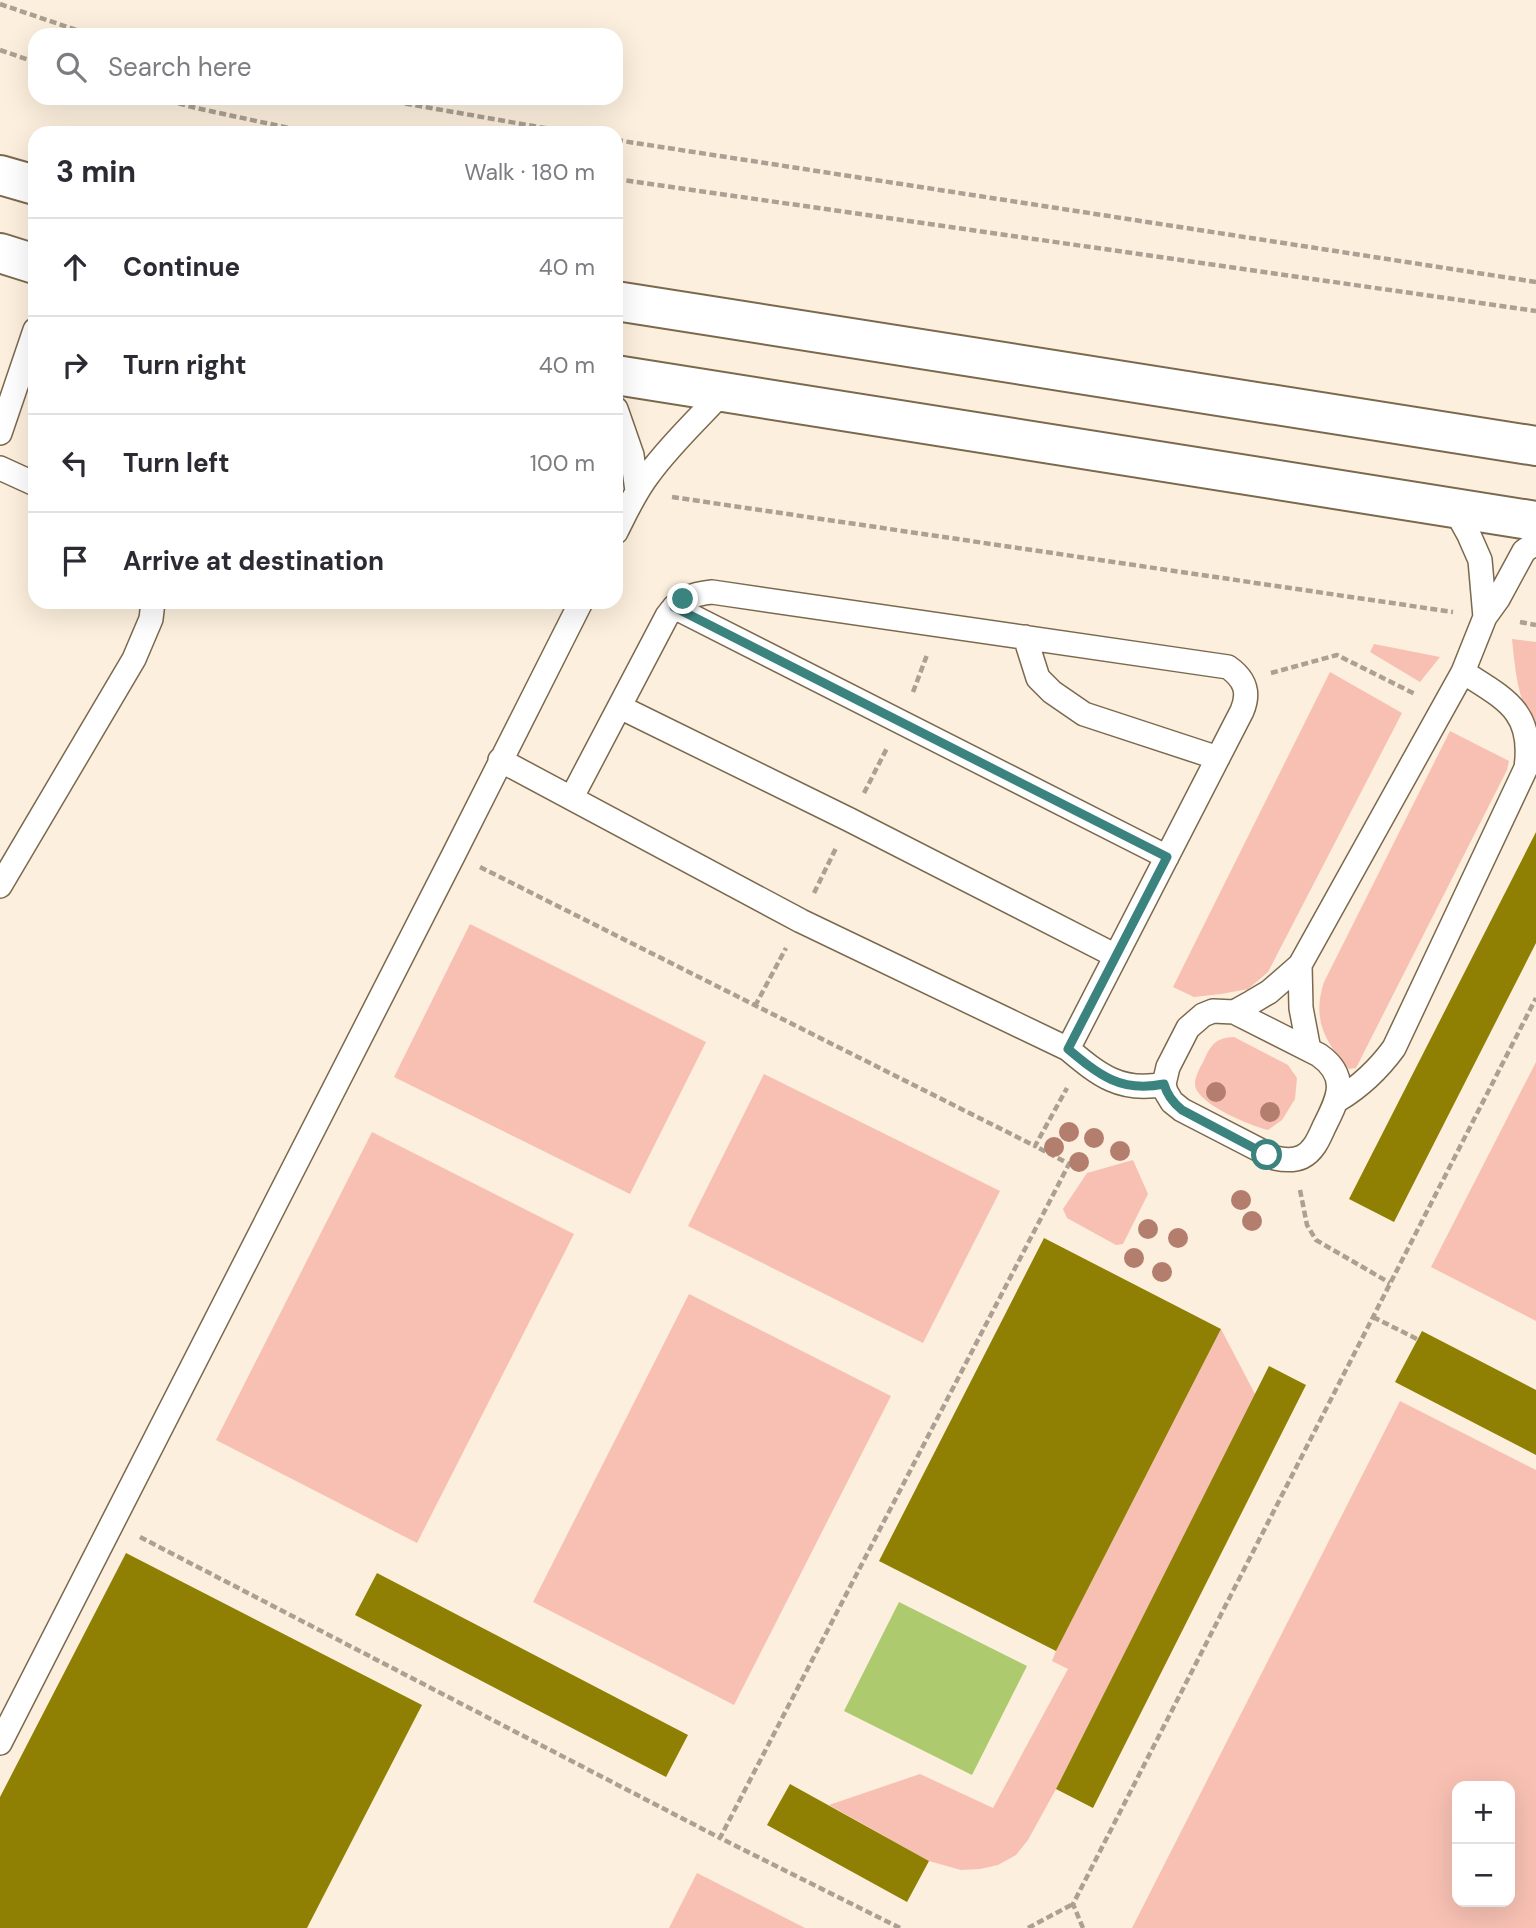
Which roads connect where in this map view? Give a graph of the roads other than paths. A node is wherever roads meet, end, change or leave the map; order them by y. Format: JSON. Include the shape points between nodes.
{"nodes":[{"id":1,"x":0,"y":175,"type":"edge"},
{"id":2,"x":28,"y":183,"type":"edge"},
{"id":3,"x":0,"y":253,"type":"edge"},
{"id":4,"x":28,"y":262,"type":"edge"},
{"id":5,"x":623,"y":302,"type":"edge"},
{"id":6,"x":28,"y":351,"type":"edge"},
{"id":7,"x":623,"y":376,"type":"edge"},
{"id":8,"x":723,"y":393,"type":"junction"},
{"id":9,"x":623,"y":429,"type":"edge"},
{"id":10,"x":0,"y":433,"type":"edge"},
{"id":11,"x":1536,"y":446,"type":"edge"},
{"id":12,"x":0,"y":468,"type":"edge"},
{"id":13,"x":28,"y":481,"type":"edge"},
{"id":14,"x":637,"y":491,"type":"junction"},
{"id":15,"x":1454,"y":508,"type":"junction"},
{"id":16,"x":623,"y":518,"type":"edge"},
{"id":17,"x":1536,"y":521,"type":"edge"},
{"id":18,"x":1536,"y":543,"type":"edge"},
{"id":19,"x":674,"y":607,"type":"junction"},
{"id":20,"x":152,"y":609,"type":"edge"},
{"id":21,"x":577,"y":609,"type":"edge"},
{"id":22,"x":1485,"y":617,"type":"junction"},
{"id":23,"x":1025,"y":637,"type":"junction"},
{"id":24,"x":1462,"y":672,"type":"junction"},
{"id":25,"x":620,"y":707,"type":"junction"},
{"id":26,"x":1218,"y":758,"type":"junction"},
{"id":27,"x":500,"y":760,"type":"junction"},
{"id":28,"x":572,"y":797,"type":"junction"},
{"id":29,"x":1167,"y":857,"type":"junction"},
{"id":30,"x":0,"y":886,"type":"edge"},
{"id":31,"x":1116,"y":956,"type":"junction"},
{"id":32,"x":1300,"y":965,"type":"junction"},
{"id":33,"x":1234,"y":1012,"type":"junction"},
{"id":34,"x":1068,"y":1049,"type":"junction"},
{"id":35,"x":1309,"y":1050,"type":"junction"},
{"id":36,"x":1164,"y":1084,"type":"junction"},
{"id":37,"x":1338,"y":1100,"type":"junction"},
{"id":38,"x":0,"y":1743,"type":"edge"}],
"edges":[{"from":1,"to":2,"type":"main road"},
{"from":3,"to":4,"type":"main road"},
{"from":5,"to":11,"type":"main road"},
{"from":6,"to":10,"type":"lane"},
{"from":7,"to":8,"type":"main road"},
{"from":8,"to":14,"type":"lane","via":[[666,452]]},
{"from":8,"to":15,"type":"main road"},
{"from":9,"to":14,"type":"lane"},
{"from":12,"to":13,"type":"lane"},
{"from":14,"to":16,"type":"lane"},
{"from":15,"to":17,"type":"main road"},
{"from":15,"to":22,"type":"lane","via":[[1480,560]]},
{"from":18,"to":22,"type":"lane","via":[[1524,551]]},
{"from":19,"to":23,"type":"lane","via":[[697,593],[712,592]]},
{"from":19,"to":25,"type":"lane"},
{"from":19,"to":29,"type":"lane"},
{"from":20,"to":30,"type":"lane","via":[[134,659]]},
{"from":21,"to":27,"type":"lane"},
{"from":22,"to":24,"type":"lane"},
{"from":23,"to":26,"type":"lane","via":[[1038,678],[1067,704],[1084,714]]},
{"from":23,"to":26,"type":"lane","via":[[1228,667],[1244,681],[1246,702]]},
{"from":24,"to":32,"type":"lane"},
{"from":24,"to":37,"type":"lane","via":[[1497,694],[1521,718],[1529,751],[1526,768],[1394,1048],[1369,1077]]},
{"from":25,"to":28,"type":"lane"},
{"from":25,"to":31,"type":"lane"},
{"from":26,"to":29,"type":"lane"},
{"from":27,"to":28,"type":"lane"},
{"from":27,"to":38,"type":"lane"},
{"from":28,"to":34,"type":"lane","via":[[801,921]]},
{"from":29,"to":31,"type":"lane"},
{"from":31,"to":34,"type":"lane"},
{"from":32,"to":33,"type":"lane","via":[[1269,992]]},
{"from":32,"to":35,"type":"lane","via":[[1301,1008]]},
{"from":33,"to":35,"type":"lane"},
{"from":33,"to":36,"type":"lane","via":[[1213,1012],[1188,1028]]},
{"from":34,"to":36,"type":"lane","via":[[1104,1077],[1130,1086]]},
{"from":35,"to":37,"type":"lane","via":[[1334,1070]]},
{"from":36,"to":37,"type":"lane","via":[[1172,1102],[1182,1110],[1284,1160],[1302,1157],[1315,1144]]}]}
